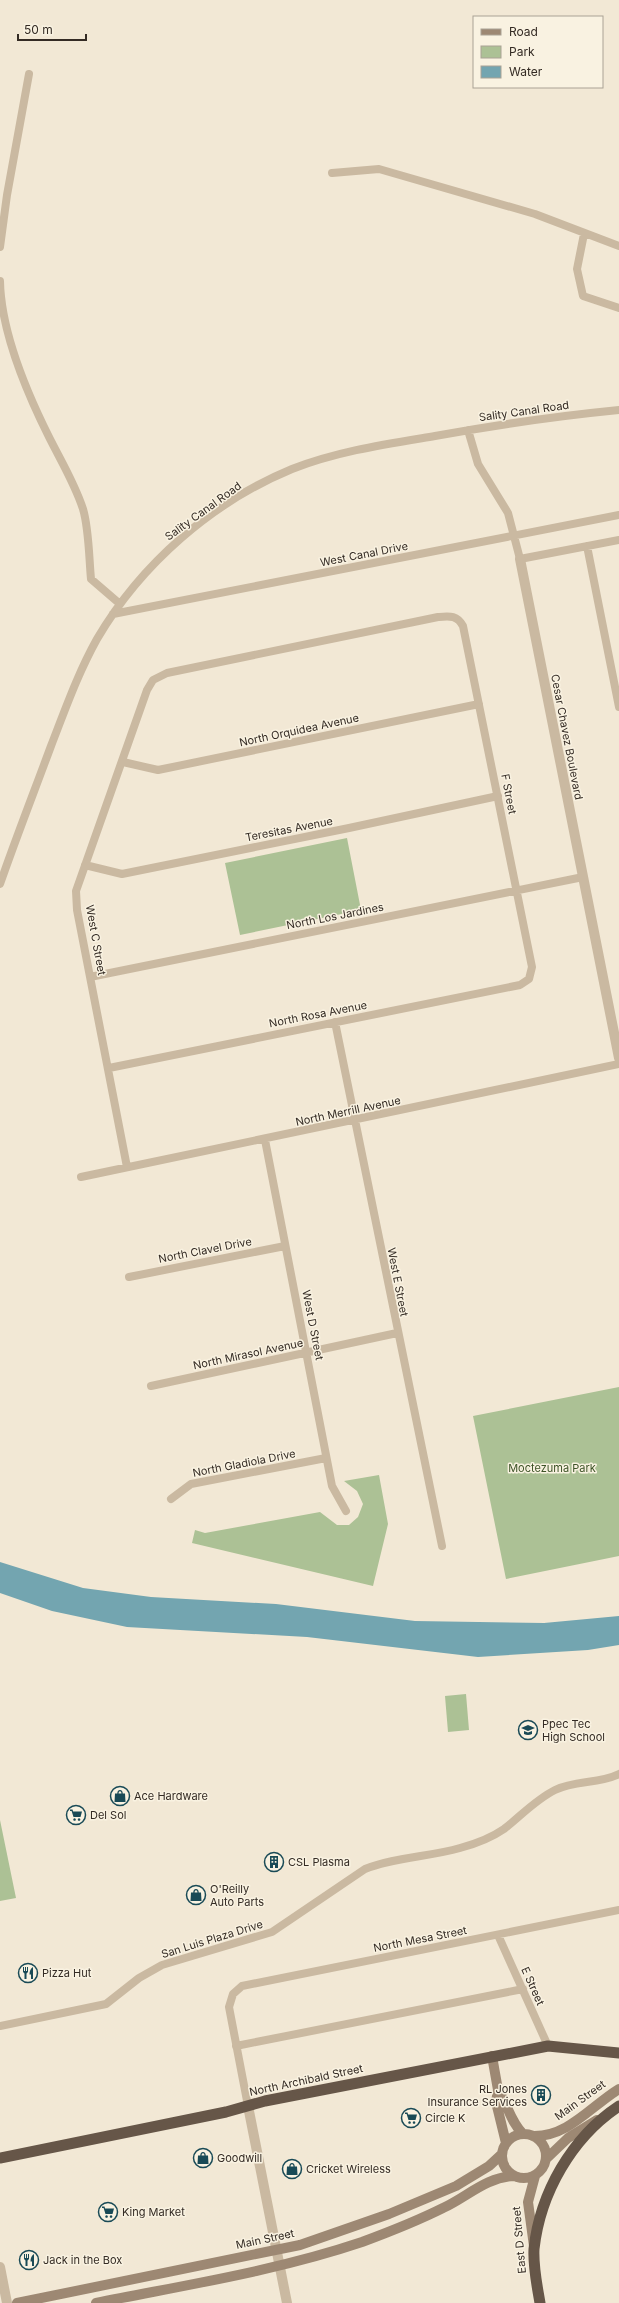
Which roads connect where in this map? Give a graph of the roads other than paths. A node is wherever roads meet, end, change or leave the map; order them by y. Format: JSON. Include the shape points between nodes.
{"nodes":[{"id":1,"x":29,"y":74,"type":"dead end"},
{"id":2,"x":332,"y":173,"type":"dead end"},
{"id":3,"x":584,"y":234,"type":"junction"},
{"id":4,"x":619,"y":246,"type":"edge"},
{"id":5,"x":0,"y":247,"type":"edge"},
{"id":6,"x":0,"y":281,"type":"edge"},
{"id":7,"x":619,"y":308,"type":"edge"},
{"id":8,"x":619,"y":410,"type":"edge"},
{"id":9,"x":468,"y":430,"type":"junction"},
{"id":10,"x":619,"y":515,"type":"edge"},
{"id":11,"x":515,"y":536,"type":"junction"},
{"id":12,"x":619,"y":540,"type":"edge"},
{"id":13,"x":587,"y":546,"type":"junction"},
{"id":14,"x":520,"y":559,"type":"junction"},
{"id":15,"x":120,"y":604,"type":"junction"},
{"id":16,"x":113,"y":614,"type":"junction"},
{"id":17,"x":455,"y":616,"type":"joint"},
{"id":18,"x":479,"y":704,"type":"junction"},
{"id":19,"x":619,"y":707,"type":"edge"},
{"id":20,"x":123,"y":762,"type":"junction"},
{"id":21,"x":498,"y":796,"type":"junction"},
{"id":22,"x":85,"y":865,"type":"junction"},
{"id":23,"x":583,"y":877,"type":"junction"},
{"id":24,"x":0,"y":884,"type":"edge"},
{"id":25,"x":517,"y":891,"type":"junction"},
{"id":26,"x":90,"y":977,"type":"junction"},
{"id":27,"x":530,"y":979,"type":"joint"},
{"id":28,"x":335,"y":1022,"type":"junction"},
{"id":29,"x":619,"y":1058,"type":"edge"},
{"id":30,"x":619,"y":1064,"type":"edge"},
{"id":31,"x":109,"y":1068,"type":"junction"},
{"id":32,"x":355,"y":1120,"type":"junction"},
{"id":33,"x":264,"y":1140,"type":"junction"},
{"id":34,"x":127,"y":1167,"type":"junction"},
{"id":35,"x":81,"y":1177,"type":"dead end"},
{"id":36,"x":285,"y":1246,"type":"junction"},
{"id":37,"x":128,"y":1277,"type":"dead end"},
{"id":38,"x":397,"y":1333,"type":"junction"},
{"id":39,"x":306,"y":1354,"type":"junction"},
{"id":40,"x":151,"y":1386,"type":"dead end"},
{"id":41,"x":326,"y":1458,"type":"junction"},
{"id":42,"x":171,"y":1499,"type":"dead end"},
{"id":43,"x":346,"y":1511,"type":"dead end"},
{"id":44,"x":442,"y":1546,"type":"dead end"},
{"id":45,"x":619,"y":1774,"type":"edge"},
{"id":46,"x":619,"y":1910,"type":"edge"},
{"id":47,"x":498,"y":1935,"type":"junction"},
{"id":48,"x":523,"y":1989,"type":"junction"},
{"id":49,"x":0,"y":2026,"type":"edge"},
{"id":50,"x":236,"y":2046,"type":"junction"},
{"id":51,"x":548,"y":2046,"type":"junction"},
{"id":52,"x":619,"y":2053,"type":"edge"},
{"id":53,"x":492,"y":2056,"type":"junction"},
{"id":54,"x":619,"y":2089,"type":"edge"},
{"id":55,"x":498,"y":2090,"type":"junction"},
{"id":56,"x":248,"y":2106,"type":"junction"},
{"id":57,"x":619,"y":2106,"type":"edge"},
{"id":58,"x":600,"y":2119,"type":"junction"},
{"id":59,"x":528,"y":2135,"type":"junction"},
{"id":60,"x":506,"y":2143,"type":"junction"},
{"id":61,"x":502,"y":2154,"type":"junction"},
{"id":62,"x":0,"y":2158,"type":"edge"},
{"id":63,"x":546,"y":2159,"type":"junction"},
{"id":64,"x":514,"y":2176,"type":"junction"},
{"id":65,"x":535,"y":2176,"type":"junction"},
{"id":66,"x":534,"y":2250,"type":"junction"},
{"id":67,"x":278,"y":2259,"type":"junction"},
{"id":68,"x":0,"y":2267,"type":"edge"},
{"id":69,"x":7,"y":2303,"type":"edge"},
{"id":70,"x":17,"y":2303,"type":"edge"},
{"id":71,"x":96,"y":2303,"type":"edge"},
{"id":72,"x":287,"y":2303,"type":"edge"},
{"id":73,"x":540,"y":2303,"type":"edge"}],
"edges":[{"from":1,"to":5,"type":"street"},
{"from":2,"to":3,"type":"street","via":[[379,169],[535,214]]},
{"from":3,"to":4,"type":"street"},
{"from":3,"to":7,"type":"street","via":[[577,269],[583,296]]},
{"from":6,"to":15,"type":"street","via":[[6,327],[19,365],[84,511],[91,579]]},
{"from":8,"to":9,"type":"street","name":"Sality Canal Road"},
{"from":9,"to":11,"type":"street","name":"Cesar Chavez Boulevard","via":[[474,456],[503,501]]},
{"from":9,"to":15,"type":"street","name":"Sality Canal Road","via":[[328,457],[260,484],[190,531],[151,566]]},
{"from":10,"to":11,"type":"street","name":"West Canal Drive"},
{"from":11,"to":14,"type":"street","name":"Cesar Chavez Boulevard"},
{"from":11,"to":16,"type":"street","name":"West Canal Drive"},
{"from":12,"to":13,"type":"street"},
{"from":13,"to":14,"type":"street"},
{"from":13,"to":19,"type":"street"},
{"from":14,"to":23,"type":"street","name":"Cesar Chavez Boulevard"},
{"from":15,"to":16,"type":"street","name":"Sality Canal Road"},
{"from":16,"to":24,"type":"street","name":"Sality Canal Road","via":[[79,673]]},
{"from":17,"to":18,"type":"street","name":"F Street","via":[[463,626]]},
{"from":17,"to":20,"type":"street","name":"West C Street","via":[[438,617],[175,672],[154,680],[147,690]]},
{"from":18,"to":20,"type":"street","name":"North Orquidea Avenue","via":[[158,770]]},
{"from":18,"to":21,"type":"street","name":"F Street"},
{"from":20,"to":22,"type":"street","name":"West C Street"},
{"from":21,"to":22,"type":"street","name":"Teresitas Avenue","via":[[122,874]]},
{"from":21,"to":25,"type":"street","name":"F Street"},
{"from":22,"to":26,"type":"street","name":"West C Street","via":[[76,891],[77,910]]},
{"from":23,"to":25,"type":"street","name":"North Los Jardines"},
{"from":23,"to":29,"type":"street","name":"Cesar Chavez Boulevard"},
{"from":25,"to":26,"type":"street","name":"North Los Jardines"},
{"from":25,"to":27,"type":"street","name":"F Street","via":[[532,967]]},
{"from":26,"to":31,"type":"street","name":"West C Street"},
{"from":27,"to":28,"type":"street","name":"North Rosa Avenue","via":[[520,985]]},
{"from":28,"to":31,"type":"street","name":"North Rosa Avenue"},
{"from":28,"to":32,"type":"street","name":"West E Street"},
{"from":30,"to":32,"type":"street","name":"North Merrill Avenue"},
{"from":31,"to":34,"type":"street","name":"West C Street"},
{"from":32,"to":33,"type":"street","name":"North Merrill Avenue"},
{"from":32,"to":38,"type":"street","name":"West E Street"},
{"from":33,"to":34,"type":"street","name":"North Merrill Avenue"},
{"from":33,"to":36,"type":"street","name":"West D Street"},
{"from":34,"to":35,"type":"street","name":"North Merrill Avenue"},
{"from":36,"to":37,"type":"street","name":"North Clavel Drive"},
{"from":36,"to":39,"type":"street","name":"West D Street"},
{"from":38,"to":39,"type":"street","name":"North Mirasol Avenue"},
{"from":38,"to":44,"type":"street","name":"West E Street"},
{"from":39,"to":40,"type":"street","name":"North Mirasol Avenue"},
{"from":39,"to":41,"type":"street","name":"West D Street"},
{"from":41,"to":42,"type":"street","name":"North Gladiola Drive","via":[[191,1484]]},
{"from":41,"to":43,"type":"street","name":"West D Street","via":[[332,1486]]},
{"from":45,"to":49,"type":"street","name":"San Luis Plaza Drive","via":[[556,1790],[539,1799],[503,1829],[475,1843],[365,1869],[272,1932],[162,1965],[139,1978],[106,2004]]},
{"from":46,"to":47,"type":"street","name":"North Mesa Street"},
{"from":47,"to":48,"type":"street","name":"E Street"},
{"from":47,"to":50,"type":"street","name":"North Mesa Street","via":[[246,1985],[237,1989],[230,1999],[229,2007]]},
{"from":48,"to":50,"type":"street"},
{"from":48,"to":51,"type":"street","name":"E Street"},
{"from":50,"to":56,"type":"street"},
{"from":51,"to":52,"type":"highway","name":"North Archibald Street"},
{"from":51,"to":53,"type":"highway","name":"North Archibald Street"},
{"from":53,"to":55,"type":"main road"},
{"from":53,"to":56,"type":"highway","name":"North Archibald Street"},
{"from":54,"to":59,"type":"main road","name":"Main Street","via":[[565,2129],[547,2136]]},
{"from":55,"to":59,"type":"main road","via":[[505,2100],[514,2124]]},
{"from":55,"to":60,"type":"main road","via":[[496,2102]]},
{"from":56,"to":62,"type":"highway","name":"North Archibald Street"},
{"from":56,"to":67,"type":"street"},
{"from":57,"to":58,"type":"highway"},
{"from":58,"to":63,"type":"main road","via":[[568,2138]]},
{"from":58,"to":66,"type":"highway","via":[[563,2164],[546,2202]]},
{"from":59,"to":60,"type":"main road","via":[[514,2137]]},
{"from":59,"to":63,"type":"main road","via":[[542,2143]]},
{"from":60,"to":61,"type":"main road"},
{"from":61,"to":64,"type":"main road","via":[[505,2167]]},
{"from":61,"to":67,"type":"main road","name":"Main Street","via":[[489,2166],[456,2186],[401,2209],[300,2245]]},
{"from":63,"to":65,"type":"main road"},
{"from":64,"to":65,"type":"main road"},
{"from":64,"to":67,"type":"main road","name":"Main Street","via":[[496,2178],[443,2208],[387,2232],[325,2254]]},
{"from":65,"to":66,"type":"main road","name":"East D Street","via":[[528,2202]]},
{"from":66,"to":73,"type":"highway","name":"East D Street"},
{"from":67,"to":70,"type":"main road","name":"Main Street"},
{"from":67,"to":71,"type":"main road","name":"Main Street"},
{"from":67,"to":72,"type":"street"},
{"from":68,"to":69,"type":"street"}]}
